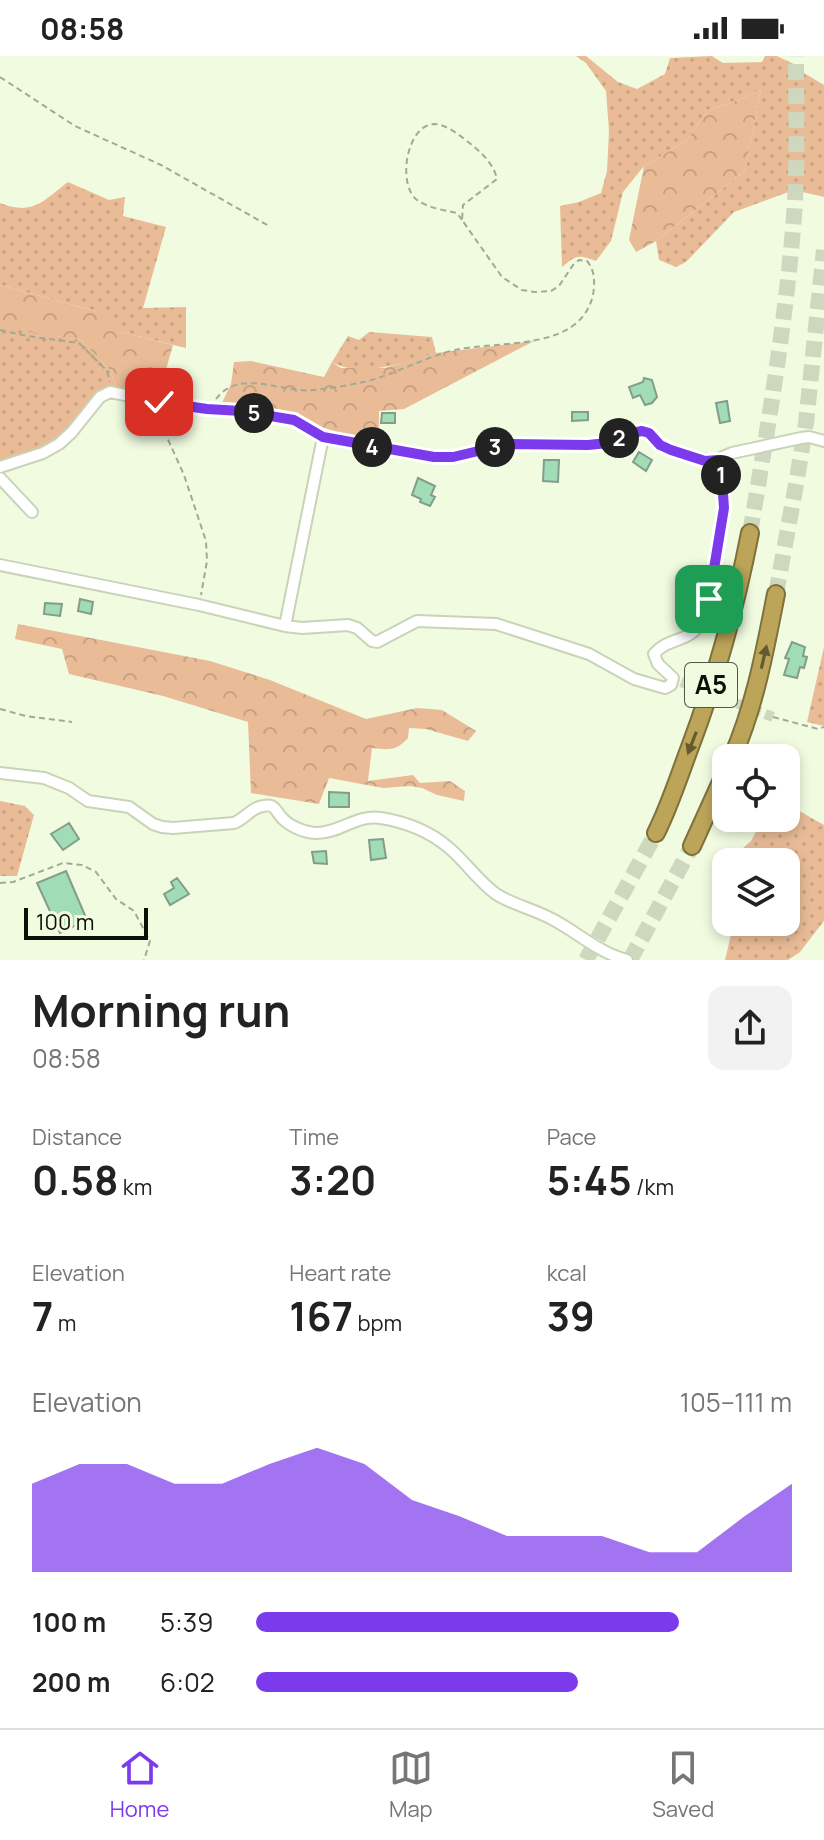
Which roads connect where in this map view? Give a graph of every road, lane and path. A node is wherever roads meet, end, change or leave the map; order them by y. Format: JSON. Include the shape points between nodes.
{"nodes":[{"id":1,"x":0,"y":77,"type":"edge"},
{"id":2,"x":462,"y":220,"type":"junction"},
{"id":3,"x":269,"y":226,"type":"dead end"},
{"id":4,"x":0,"y":330,"type":"edge"},
{"id":5,"x":114,"y":392,"type":"junction"},
{"id":6,"x":159,"y":402,"type":"junction"},
{"id":7,"x":207,"y":409,"type":"junction"},
{"id":8,"x":323,"y":437,"type":"junction"},
{"id":9,"x":824,"y":441,"type":"edge"},
{"id":10,"x":718,"y":460,"type":"junction"},
{"id":11,"x":0,"y":467,"type":"edge"},
{"id":12,"x":0,"y":478,"type":"edge"},
{"id":13,"x":32,"y":512,"type":"dead end"},
{"id":14,"x":750,"y":533,"type":"tunnel mouth"},
{"id":15,"x":0,"y":565,"type":"edge"},
{"id":16,"x":776,"y":594,"type":"tunnel mouth"},
{"id":17,"x":199,"y":605,"type":"junction"},
{"id":18,"x":285,"y":626,"type":"junction"},
{"id":19,"x":0,"y":709,"type":"edge"},
{"id":20,"x":773,"y":717,"type":"tunnel mouth"},
{"id":21,"x":72,"y":722,"type":"dead end"},
{"id":22,"x":824,"y":727,"type":"edge"},
{"id":23,"x":737,"y":744,"type":"edge"},
{"id":24,"x":0,"y":773,"type":"edge"},
{"id":25,"x":712,"y":802,"type":"edge"},
{"id":26,"x":656,"y":833,"type":"tunnel mouth"},
{"id":27,"x":692,"y":846,"type":"tunnel mouth"},
{"id":28,"x":0,"y":883,"type":"edge"},
{"id":29,"x":144,"y":960,"type":"edge"},
{"id":30,"x":627,"y":960,"type":"edge"}],
"edges":[{"from":1,"to":3,"type":"path","via":[[75,126],[161,165]]},
{"from":2,"to":2,"type":"path","via":[[463,205],[497,174],[457,134],[437,124],[425,126],[409,149],[408,189],[415,199],[457,213]]},
{"from":2,"to":7,"type":"path","via":[[502,277],[522,290],[551,291],[579,260],[587,261],[593,268],[594,292],[582,319],[544,339],[454,350],[368,381],[309,391],[246,383],[222,390]]},
{"from":4,"to":5,"type":"path","via":[[79,343],[107,371]]},
{"from":5,"to":6,"type":"street"},
{"from":5,"to":11,"type":"street","via":[[100,397],[56,446]]},
{"from":6,"to":7,"type":"street"},
{"from":6,"to":17,"type":"path","via":[[162,426],[206,541]]},
{"from":7,"to":8,"type":"street","via":[[294,420]]},
{"from":8,"to":10,"type":"street","via":[[453,457],[508,444],[608,443],[642,431],[671,450]]},
{"from":8,"to":18,"type":"street"},
{"from":9,"to":10,"type":"street","via":[[801,438]]},
{"from":10,"to":18,"type":"street","via":[[724,508],[709,599],[694,632],[654,654],[677,680],[665,688],[634,679],[589,654],[496,624],[417,621],[377,642],[348,625]]},
{"from":12,"to":13,"type":"street"},
{"from":14,"to":26,"type":"highway","number":"Α5","one_way":true,"via":[[710,690]]},
{"from":15,"to":17,"type":"street"},
{"from":23,"to":16,"type":"highway","number":"Α5","one_way":true},
{"from":17,"to":18,"type":"street"},
{"from":19,"to":21,"type":"path"},
{"from":20,"to":22,"type":"path"},
{"from":24,"to":30,"type":"street","via":[[44,778],[88,801],[129,807],[162,827],[234,823],[269,805],[292,826],[316,833],[367,817],[413,826],[447,845],[497,894]]},
{"from":25,"to":27,"type":"highway"},
{"from":28,"to":29,"type":"path","via":[[63,863],[96,872],[116,899],[134,911],[150,941]]}]}
